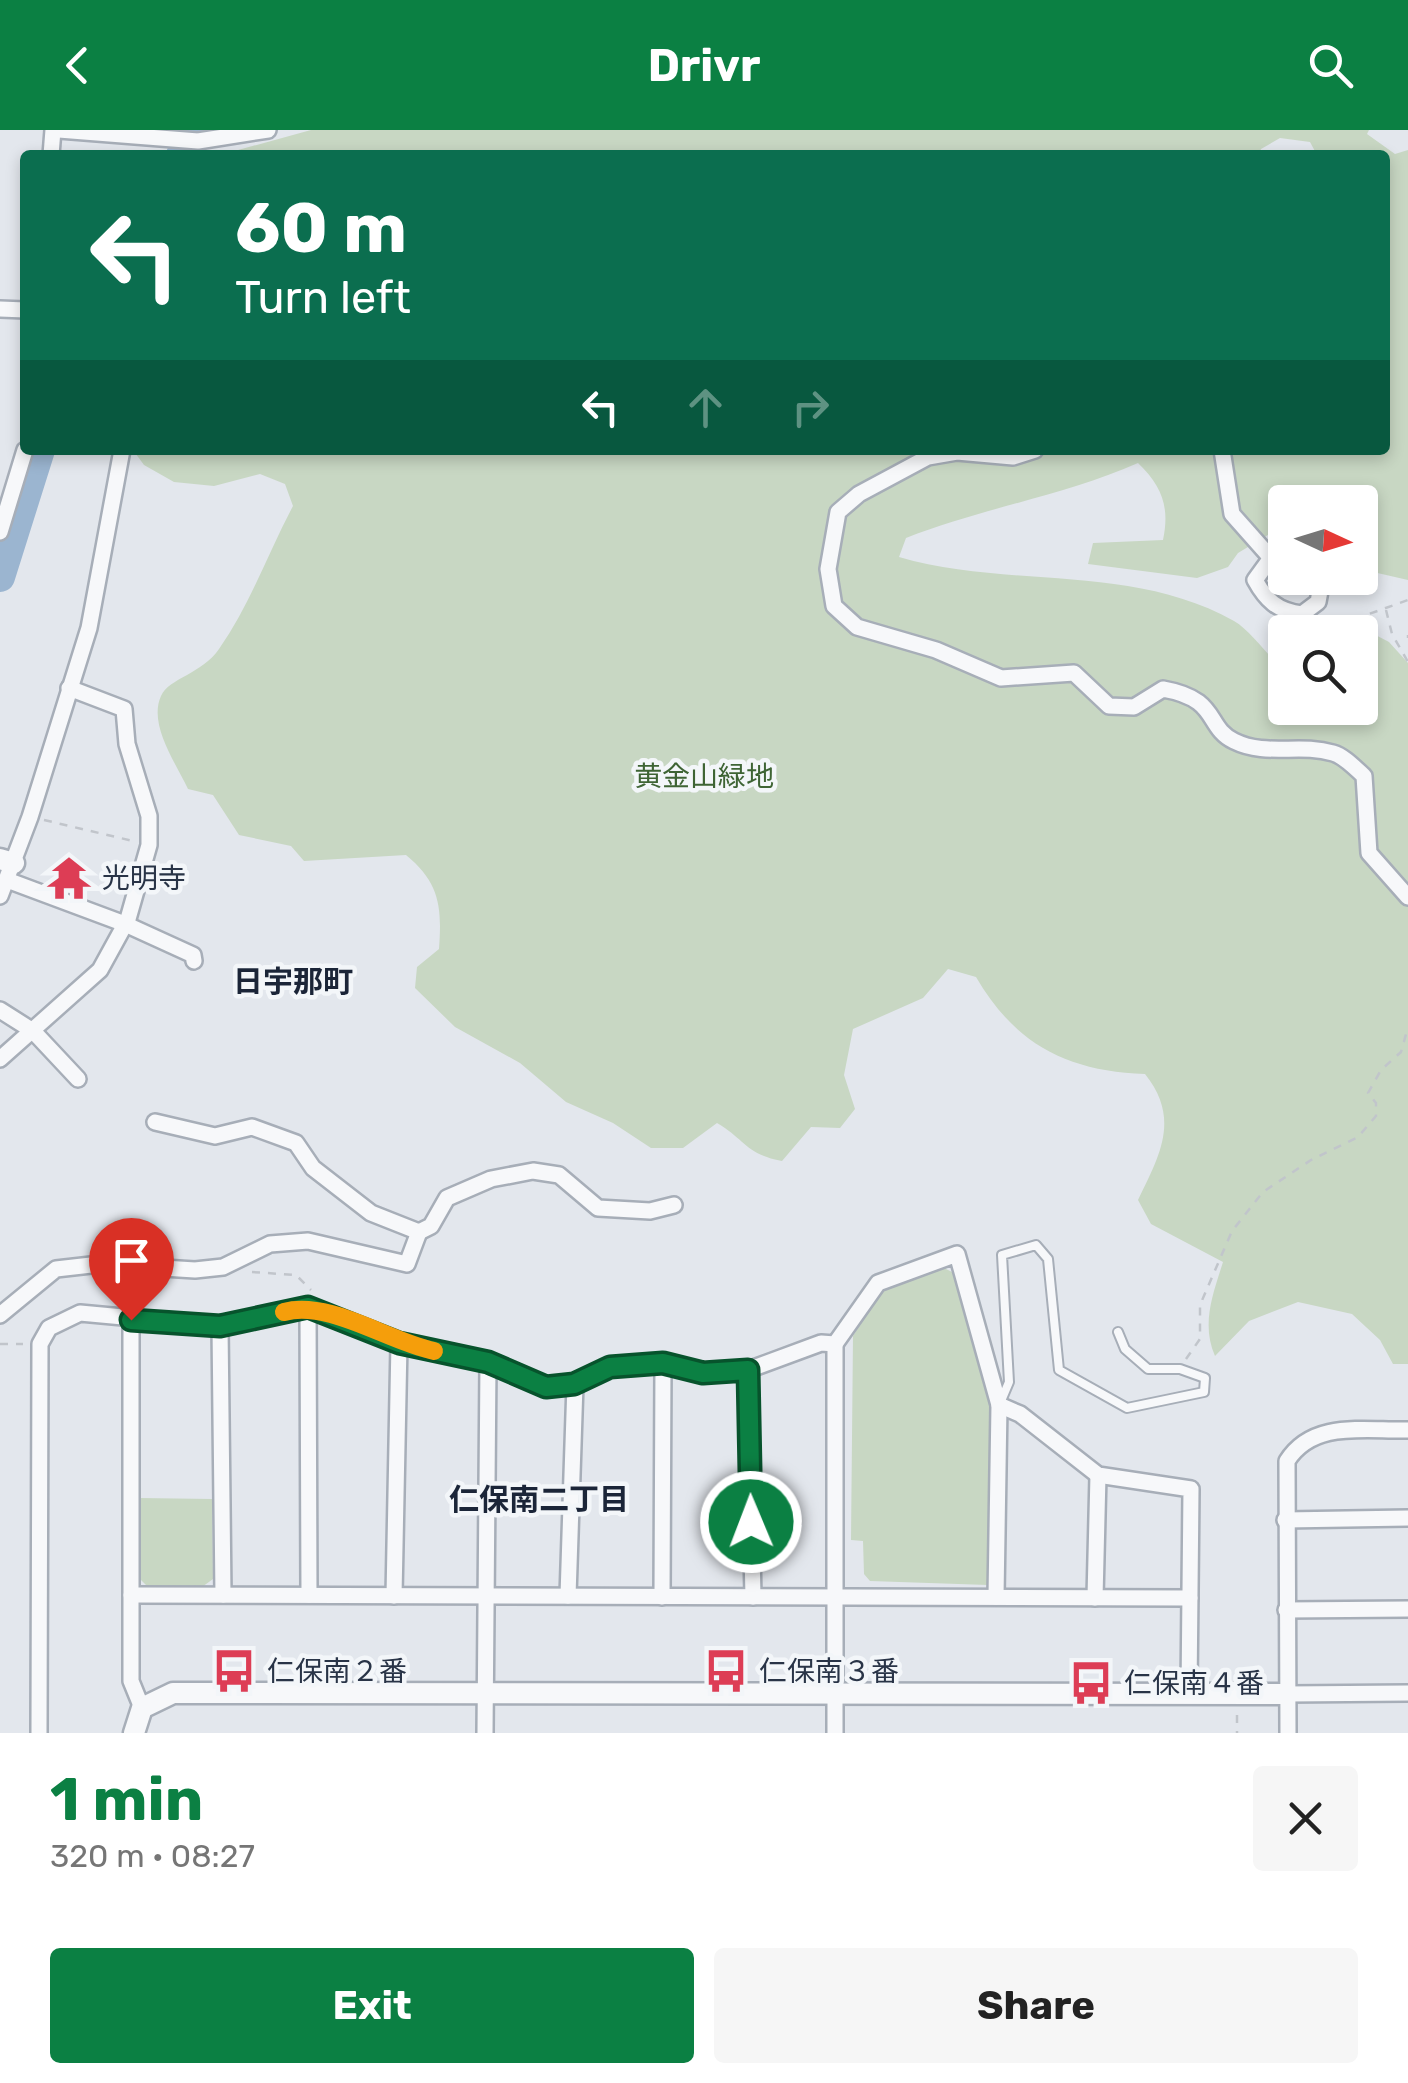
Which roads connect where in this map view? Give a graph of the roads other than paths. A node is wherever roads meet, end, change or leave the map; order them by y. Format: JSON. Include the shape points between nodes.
{"nodes":[{"id":1,"x":56,"y":130,"type":"edge"},
{"id":2,"x":268,"y":130,"type":"edge"},
{"id":3,"x":183,"y":138,"type":"edge"},
{"id":4,"x":23,"y":455,"type":"edge"},
{"id":5,"x":121,"y":455,"type":"edge"},
{"id":6,"x":942,"y":455,"type":"edge"},
{"id":7,"x":991,"y":455,"type":"edge"},
{"id":8,"x":1019,"y":455,"type":"edge"},
{"id":9,"x":1223,"y":455,"type":"edge"},
{"id":10,"x":0,"y":532,"type":"edge"},
{"id":11,"x":1268,"y":556,"type":"edge"},
{"id":12,"x":1268,"y":561,"type":"edge"},
{"id":13,"x":1319,"y":595,"type":"edge"},
{"id":14,"x":69,"y":688,"type":"junction"},
{"id":15,"x":5,"y":875,"type":"edge"},
{"id":16,"x":1408,"y":897,"type":"edge"},
{"id":17,"x":125,"y":924,"type":"junction"},
{"id":18,"x":194,"y":961,"type":"dead end"},
{"id":19,"x":0,"y":1010,"type":"edge"},
{"id":20,"x":33,"y":1032,"type":"junction"},
{"id":21,"x":0,"y":1059,"type":"edge"},
{"id":22,"x":78,"y":1079,"type":"dead end"},
{"id":23,"x":155,"y":1122,"type":"dead end"},
{"id":24,"x":674,"y":1204,"type":"dead end"},
{"id":25,"x":419,"y":1232,"type":"junction"},
{"id":26,"x":308,"y":1307,"type":"junction"},
{"id":27,"x":0,"y":1315,"type":"edge"},
{"id":28,"x":131,"y":1320,"type":"junction"},
{"id":29,"x":220,"y":1326,"type":"junction"},
{"id":30,"x":1118,"y":1332,"type":"dead end"},
{"id":31,"x":399,"y":1343,"type":"junction"},
{"id":32,"x":836,"y":1344,"type":"junction"},
{"id":33,"x":488,"y":1362,"type":"junction"},
{"id":34,"x":663,"y":1363,"type":"junction"},
{"id":35,"x":748,"y":1370,"type":"junction"},
{"id":36,"x":574,"y":1384,"type":"junction"},
{"id":37,"x":999,"y":1405,"type":"junction"},
{"id":38,"x":1408,"y":1430,"type":"edge"},
{"id":39,"x":1098,"y":1476,"type":"junction"},
{"id":40,"x":1408,"y":1518,"type":"edge"},
{"id":41,"x":1286,"y":1520,"type":"junction"},
{"id":42,"x":131,"y":1595,"type":"junction"},
{"id":43,"x":222,"y":1595,"type":"junction"},
{"id":44,"x":308,"y":1595,"type":"junction"},
{"id":45,"x":394,"y":1596,"type":"junction"},
{"id":46,"x":484,"y":1596,"type":"junction"},
{"id":47,"x":568,"y":1596,"type":"junction"},
{"id":48,"x":662,"y":1596,"type":"junction"},
{"id":49,"x":752,"y":1597,"type":"junction"},
{"id":50,"x":835,"y":1597,"type":"junction"},
{"id":51,"x":996,"y":1597,"type":"junction"},
{"id":52,"x":1095,"y":1598,"type":"junction"},
{"id":53,"x":1190,"y":1598,"type":"junction"},
{"id":54,"x":1408,"y":1609,"type":"edge"},
{"id":55,"x":1286,"y":1610,"type":"junction"},
{"id":56,"x":485,"y":1693,"type":"junction"},
{"id":57,"x":1189,"y":1693,"type":"junction"},
{"id":58,"x":1408,"y":1693,"type":"edge"},
{"id":59,"x":1287,"y":1694,"type":"junction"},
{"id":60,"x":836,"y":1696,"type":"junction"},
{"id":61,"x":142,"y":1708,"type":"junction"},
{"id":62,"x":40,"y":1733,"type":"edge"},
{"id":63,"x":134,"y":1733,"type":"edge"},
{"id":64,"x":485,"y":1733,"type":"edge"},
{"id":65,"x":835,"y":1733,"type":"edge"},
{"id":66,"x":1288,"y":1733,"type":"edge"}],
"edges":[{"from":1,"to":3,"type":"street"},
{"from":2,"to":3,"type":"street"},
{"from":4,"to":10,"type":"street"},
{"from":5,"to":14,"type":"street","via":[[89,628]]},
{"from":6,"to":16,"type":"street","via":[[859,494],[838,512],[828,569],[834,606],[856,627],[936,650],[1000,678],[1074,673],[1109,706],[1134,706],[1163,688],[1189,693],[1211,710],[1229,740],[1263,751],[1336,753],[1364,776],[1369,852]]},
{"from":7,"to":8,"type":"street"},
{"from":9,"to":11,"type":"street","via":[[1232,514]]},
{"from":12,"to":13,"type":"street","via":[[1254,580],[1269,602],[1302,614]]},
{"from":14,"to":15,"type":"street"},
{"from":14,"to":17,"type":"street","via":[[124,709],[150,845]]},
{"from":15,"to":17,"type":"street"},
{"from":17,"to":18,"type":"street"},
{"from":17,"to":20,"type":"street","via":[[100,970]]},
{"from":19,"to":20,"type":"street"},
{"from":20,"to":21,"type":"street"},
{"from":20,"to":22,"type":"street"},
{"from":23,"to":25,"type":"street","via":[[215,1136],[252,1128],[296,1143],[312,1168],[370,1213]]},
{"from":24,"to":25,"type":"street","via":[[650,1211],[598,1208],[559,1175],[533,1170],[447,1198],[432,1226]]},
{"from":25,"to":27,"type":"street","via":[[406,1264],[308,1240],[270,1244],[224,1267],[100,1264],[56,1270]]},
{"from":26,"to":29,"type":"street"},
{"from":26,"to":31,"type":"street"},
{"from":26,"to":44,"type":"street"},
{"from":28,"to":29,"type":"street"},
{"from":28,"to":42,"type":"street"},
{"from":28,"to":62,"type":"street","via":[[80,1313],[50,1328],[40,1344]]},
{"from":29,"to":43,"type":"street"},
{"from":30,"to":37,"type":"lane","via":[[1125,1349],[1148,1369],[1180,1368],[1205,1378],[1204,1392],[1126,1408],[1059,1370],[1048,1259],[1036,1245],[1002,1255],[1009,1382]]},
{"from":31,"to":33,"type":"street"},
{"from":31,"to":45,"type":"street"},
{"from":32,"to":35,"type":"street"},
{"from":32,"to":37,"type":"street","via":[[878,1283],[957,1254]]},
{"from":32,"to":50,"type":"street"},
{"from":33,"to":36,"type":"street","via":[[546,1387]]},
{"from":33,"to":46,"type":"street"},
{"from":34,"to":35,"type":"street","via":[[703,1373]]},
{"from":34,"to":36,"type":"street","via":[[610,1367]]},
{"from":34,"to":48,"type":"street"},
{"from":35,"to":49,"type":"street"},
{"from":36,"to":47,"type":"street"},
{"from":37,"to":39,"type":"street"},
{"from":37,"to":51,"type":"street"},
{"from":38,"to":41,"type":"street","via":[[1320,1432],[1299,1442],[1287,1461]]},
{"from":39,"to":52,"type":"street"},
{"from":39,"to":53,"type":"street","via":[[1191,1489]]},
{"from":40,"to":41,"type":"street"},
{"from":41,"to":55,"type":"street"},
{"from":42,"to":43,"type":"street"},
{"from":42,"to":61,"type":"street","via":[[130,1681]]},
{"from":43,"to":44,"type":"street"},
{"from":44,"to":45,"type":"street"},
{"from":45,"to":46,"type":"street"},
{"from":46,"to":47,"type":"street"},
{"from":46,"to":56,"type":"street"},
{"from":47,"to":48,"type":"street"},
{"from":48,"to":49,"type":"street"},
{"from":49,"to":50,"type":"street"},
{"from":50,"to":51,"type":"street"},
{"from":50,"to":60,"type":"street"},
{"from":51,"to":52,"type":"street"},
{"from":52,"to":53,"type":"street"},
{"from":53,"to":57,"type":"street"},
{"from":54,"to":55,"type":"street"},
{"from":55,"to":59,"type":"street"},
{"from":56,"to":60,"type":"street"},
{"from":56,"to":61,"type":"street","via":[[173,1693]]},
{"from":56,"to":64,"type":"street"},
{"from":57,"to":59,"type":"street"},
{"from":57,"to":60,"type":"street"},
{"from":58,"to":59,"type":"street"},
{"from":59,"to":66,"type":"street"},
{"from":60,"to":65,"type":"street"},
{"from":61,"to":63,"type":"street"}]}
